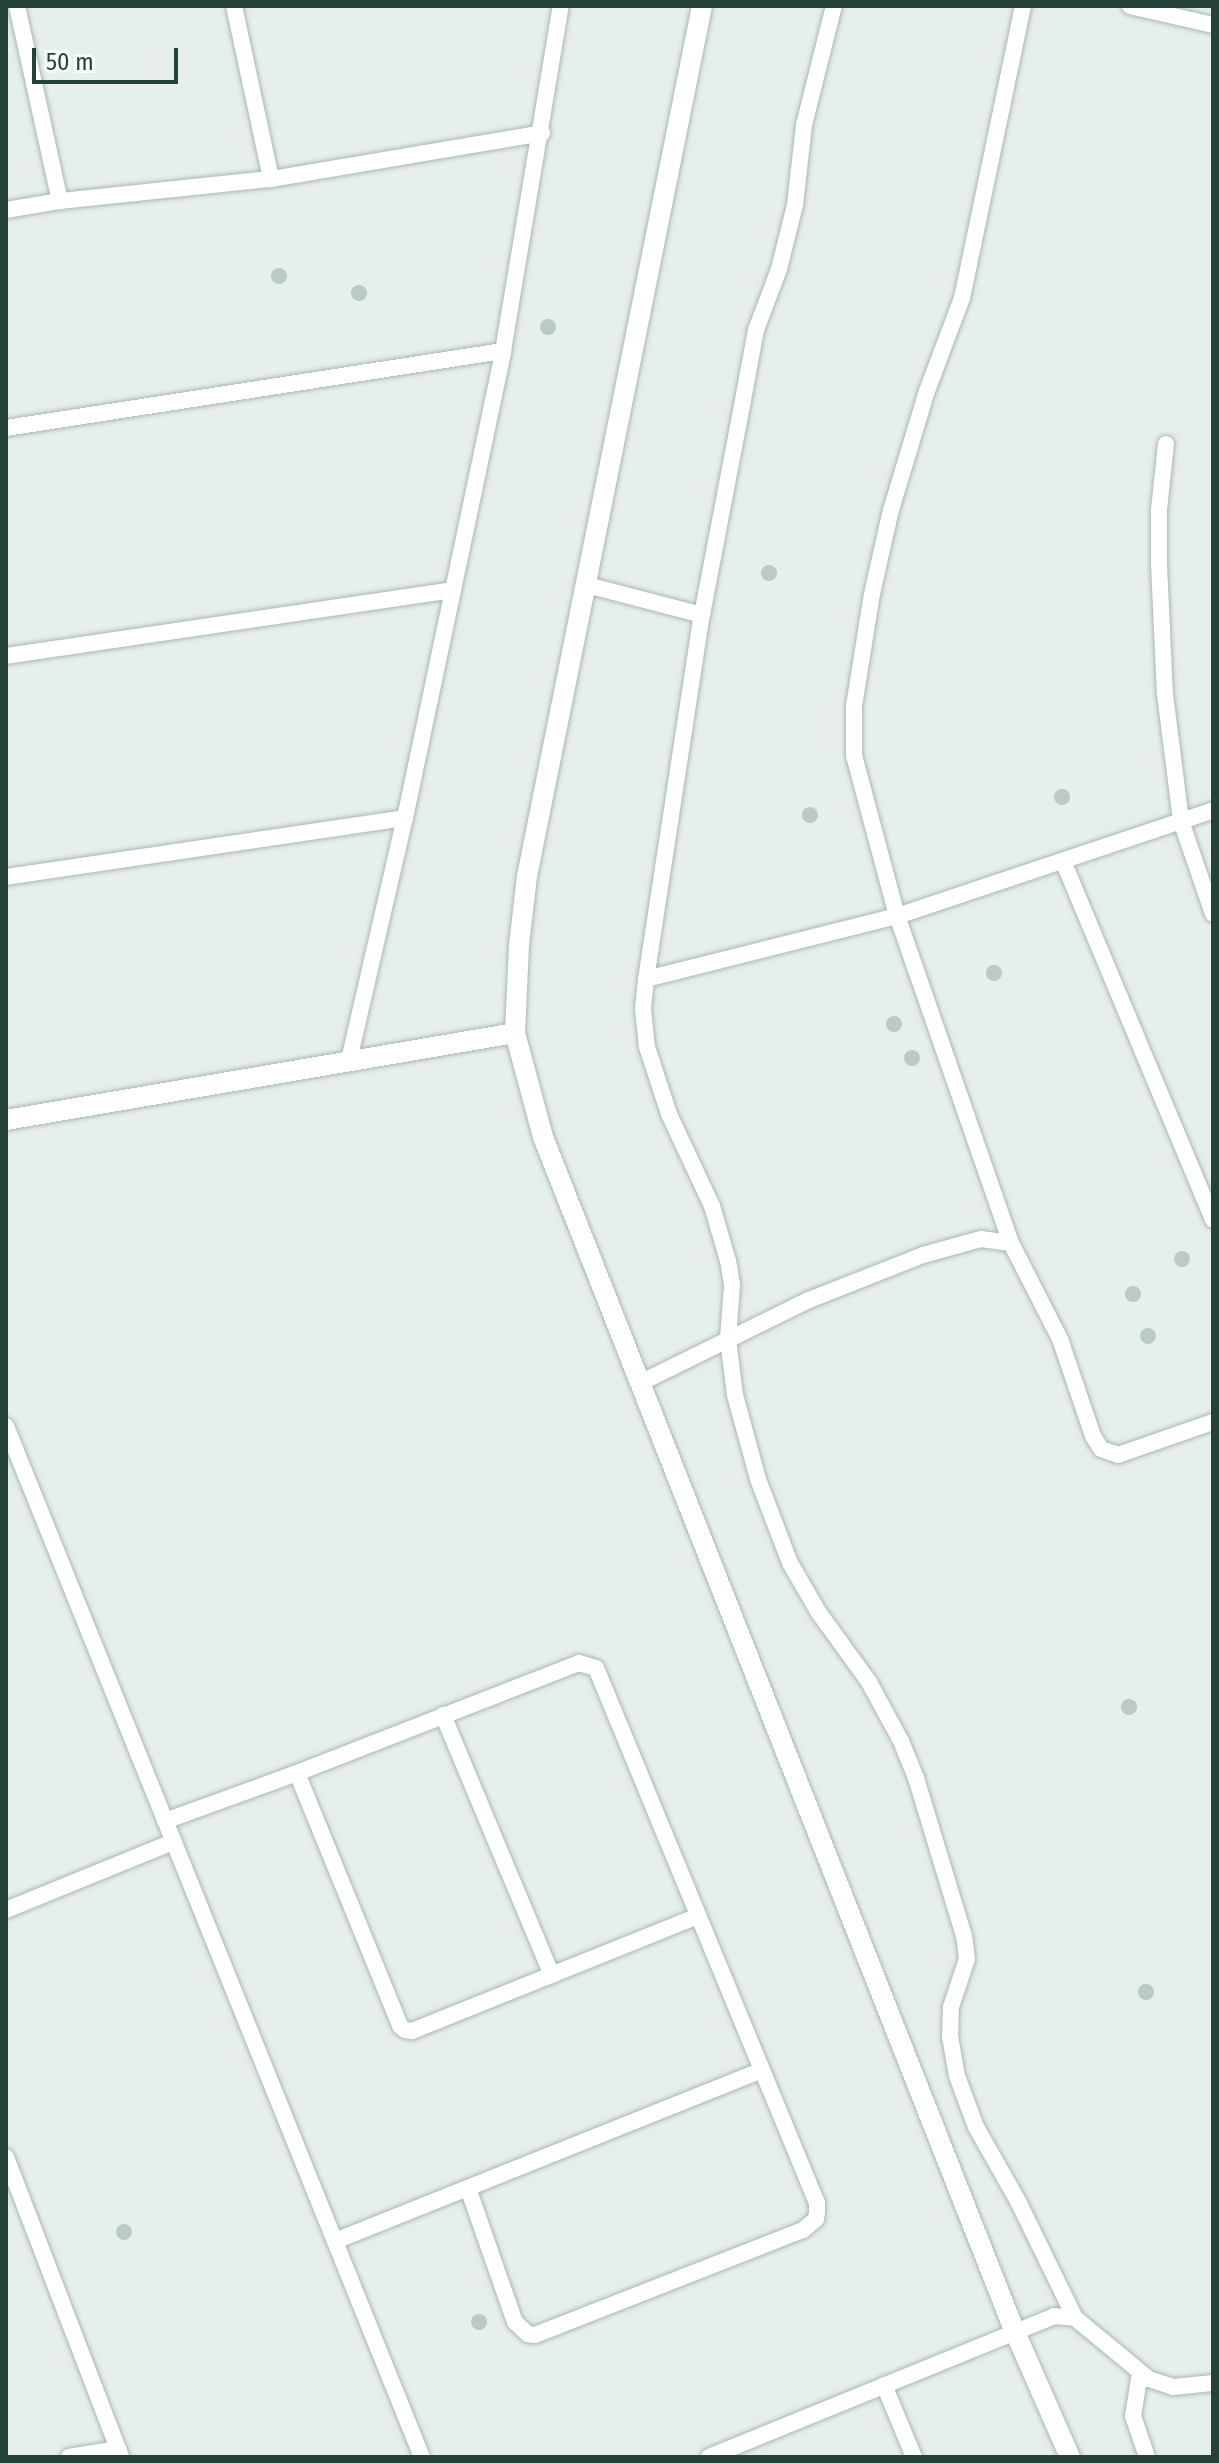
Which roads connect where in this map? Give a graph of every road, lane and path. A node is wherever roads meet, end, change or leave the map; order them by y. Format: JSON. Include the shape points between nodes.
{"nodes":[{"id":1,"x":17,"y":6,"type":"edge"},
{"id":2,"x":234,"y":6,"type":"edge"},
{"id":3,"x":561,"y":6,"type":"edge"},
{"id":4,"x":702,"y":6,"type":"edge"},
{"id":5,"x":834,"y":6,"type":"edge"},
{"id":6,"x":1023,"y":6,"type":"edge"},
{"id":7,"x":1130,"y":6,"type":"edge"},
{"id":8,"x":1213,"y":25,"type":"edge"},
{"id":9,"x":542,"y":133,"type":"junction"},
{"id":10,"x":271,"y":179,"type":"junction"},
{"id":11,"x":60,"y":201,"type":"junction"},
{"id":12,"x":6,"y":210,"type":"edge"},
{"id":13,"x":503,"y":351,"type":"junction"},
{"id":14,"x":6,"y":428,"type":"edge"},
{"id":15,"x":1166,"y":444,"type":"dead end"},
{"id":16,"x":587,"y":585,"type":"junction"},
{"id":17,"x":451,"y":590,"type":"junction"},
{"id":18,"x":702,"y":615,"type":"junction"},
{"id":19,"x":6,"y":656,"type":"edge"},
{"id":20,"x":1213,"y":810,"type":"edge"},
{"id":21,"x":405,"y":818,"type":"junction"},
{"id":22,"x":1181,"y":821,"type":"junction"},
{"id":23,"x":1063,"y":861,"type":"junction"},
{"id":24,"x":6,"y":877,"type":"edge"},
{"id":25,"x":1213,"y":914,"type":"edge"},
{"id":26,"x":897,"y":916,"type":"junction"},
{"id":27,"x":646,"y":979,"type":"junction"},
{"id":28,"x":515,"y":1033,"type":"junction"},
{"id":29,"x":349,"y":1060,"type":"junction"},
{"id":30,"x":6,"y":1120,"type":"edge"},
{"id":31,"x":1213,"y":1220,"type":"edge"},
{"id":32,"x":1011,"y":1243,"type":"junction"},
{"id":33,"x":728,"y":1339,"type":"junction"},
{"id":34,"x":640,"y":1383,"type":"junction"},
{"id":35,"x":1213,"y":1422,"type":"edge"},
{"id":36,"x":6,"y":1426,"type":"edge"},
{"id":37,"x":443,"y":1715,"type":"junction"},
{"id":38,"x":297,"y":1773,"type":"junction"},
{"id":39,"x":165,"y":1821,"type":"junction"},
{"id":40,"x":173,"y":1842,"type":"junction"},
{"id":41,"x":6,"y":1910,"type":"edge"},
{"id":42,"x":698,"y":1916,"type":"junction"},
{"id":43,"x":552,"y":1975,"type":"junction"},
{"id":44,"x":760,"y":2071,"type":"junction"},
{"id":45,"x":6,"y":2157,"type":"edge"},
{"id":46,"x":468,"y":2188,"type":"junction"},
{"id":47,"x":24,"y":2199,"type":"junction"},
{"id":48,"x":6,"y":2201,"type":"edge"},
{"id":49,"x":335,"y":2241,"type":"junction"},
{"id":50,"x":1075,"y":2318,"type":"junction"},
{"id":51,"x":1015,"y":2332,"type":"junction"},
{"id":52,"x":1140,"y":2373,"type":"junction"},
{"id":53,"x":1213,"y":2383,"type":"edge"},
{"id":54,"x":884,"y":2385,"type":"junction"},
{"id":55,"x":120,"y":2453,"type":"edge"},
{"id":56,"x":69,"y":2457,"type":"edge"},
{"id":57,"x":422,"y":2457,"type":"edge"},
{"id":58,"x":709,"y":2457,"type":"edge"},
{"id":59,"x":914,"y":2457,"type":"edge"},
{"id":60,"x":1070,"y":2457,"type":"edge"},
{"id":61,"x":1147,"y":2457,"type":"edge"}],
"edges":[{"from":1,"to":11,"type":"street"},
{"from":2,"to":10,"type":"street"},
{"from":3,"to":9,"type":"street"},
{"from":4,"to":16,"type":"street"},
{"from":5,"to":18,"type":"street","via":[[804,125],[795,205],[756,330]]},
{"from":6,"to":26,"type":"street","via":[[962,298],[891,510],[855,694],[854,756]]},
{"from":7,"to":8,"type":"street"},
{"from":9,"to":10,"type":"street"},
{"from":9,"to":13,"type":"street"},
{"from":10,"to":11,"type":"street"},
{"from":11,"to":12,"type":"street"},
{"from":13,"to":14,"type":"street"},
{"from":13,"to":17,"type":"street"},
{"from":15,"to":22,"type":"street","via":[[1159,510],[1161,647]]},
{"from":16,"to":18,"type":"street"},
{"from":16,"to":28,"type":"street","via":[[527,876]]},
{"from":17,"to":19,"type":"street"},
{"from":17,"to":21,"type":"street"},
{"from":18,"to":27,"type":"street"},
{"from":20,"to":22,"type":"street"},
{"from":21,"to":24,"type":"street"},
{"from":21,"to":29,"type":"street"},
{"from":22,"to":23,"type":"street"},
{"from":22,"to":25,"type":"street"},
{"from":23,"to":26,"type":"street"},
{"from":23,"to":31,"type":"street"},
{"from":26,"to":27,"type":"street"},
{"from":26,"to":32,"type":"street"},
{"from":27,"to":33,"type":"street","via":[[647,1047],[669,1114],[712,1206],[728,1261]]},
{"from":28,"to":29,"type":"street"},
{"from":28,"to":34,"type":"street","via":[[543,1137]]},
{"from":29,"to":30,"type":"street"},
{"from":32,"to":33,"type":"street","via":[[971,1239],[809,1300]]},
{"from":32,"to":35,"type":"street","via":[[1060,1339],[1101,1449],[1118,1455]]},
{"from":33,"to":34,"type":"street"},
{"from":33,"to":50,"type":"street","via":[[735,1395],[758,1479],[790,1563],[869,1682],[916,1778],[964,1936],[967,1959],[951,2007],[957,2076],[976,2127]]},
{"from":34,"to":51,"type":"street"},
{"from":36,"to":39,"type":"street"},
{"from":37,"to":38,"type":"street"},
{"from":37,"to":42,"type":"street","via":[[579,1663],[596,1668]]},
{"from":37,"to":43,"type":"street"},
{"from":38,"to":39,"type":"street"},
{"from":38,"to":43,"type":"street","via":[[405,2030]]},
{"from":39,"to":40,"type":"street"},
{"from":40,"to":41,"type":"street"},
{"from":40,"to":49,"type":"street"},
{"from":42,"to":43,"type":"street"},
{"from":42,"to":44,"type":"street"},
{"from":44,"to":46,"type":"street"},
{"from":44,"to":46,"type":"street","via":[[817,2203],[816,2219],[803,2230],[535,2335],[515,2322]]},
{"from":45,"to":47,"type":"street"},
{"from":46,"to":49,"type":"street"},
{"from":47,"to":48,"type":"street"},
{"from":47,"to":55,"type":"street"},
{"from":49,"to":57,"type":"street"},
{"from":50,"to":51,"type":"street","via":[[1046,2317]]},
{"from":50,"to":52,"type":"street"},
{"from":51,"to":54,"type":"street"},
{"from":51,"to":60,"type":"street"},
{"from":52,"to":53,"type":"street","via":[[1174,2387]]},
{"from":52,"to":61,"type":"street","via":[[1133,2416]]},
{"from":54,"to":58,"type":"street"},
{"from":54,"to":59,"type":"street"},
{"from":55,"to":56,"type":"street"}]}
